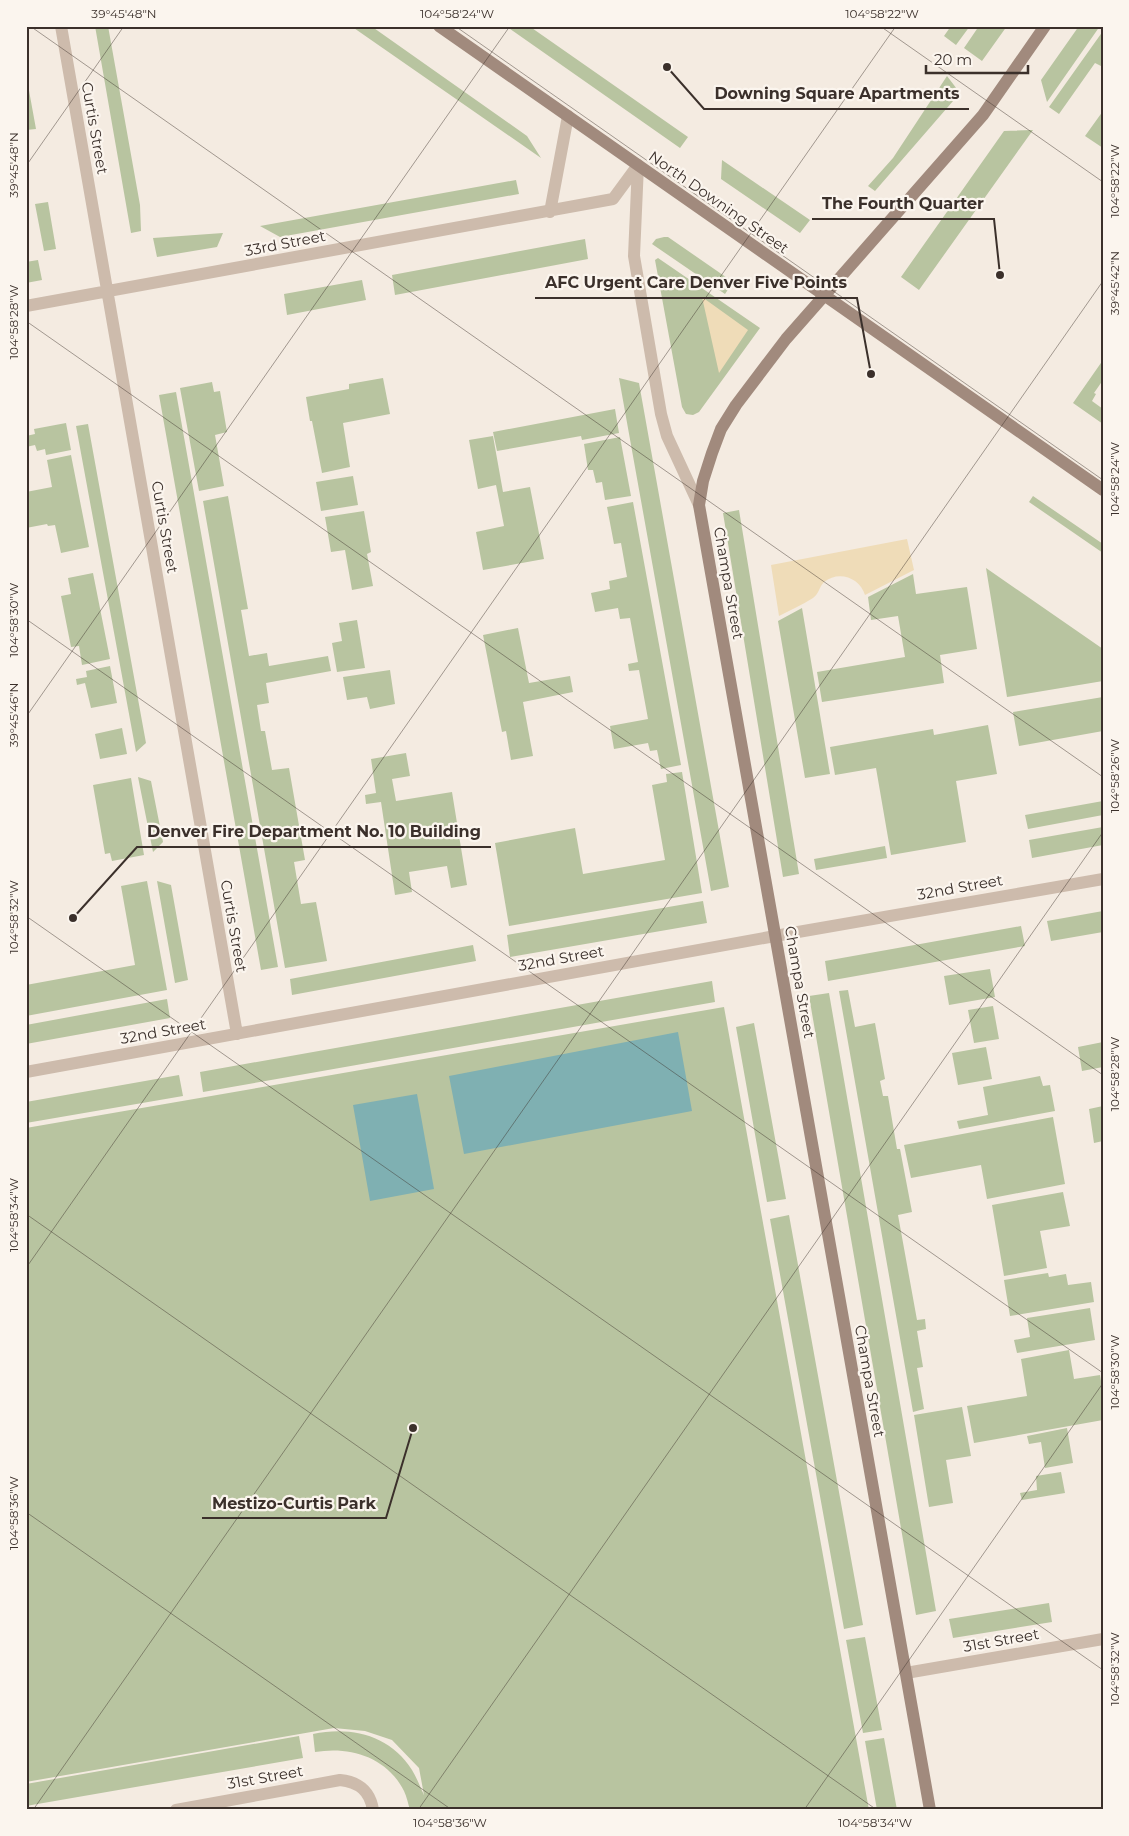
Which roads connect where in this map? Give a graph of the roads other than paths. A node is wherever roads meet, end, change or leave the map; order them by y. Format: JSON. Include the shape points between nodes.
{"nodes":[{"id":1,"x":61,"y":26,"type":"edge"},
{"id":2,"x":439,"y":26,"type":"edge"},
{"id":3,"x":1045,"y":26,"type":"edge"},
{"id":4,"x":568,"y":116,"type":"junction"},
{"id":5,"x":638,"y":165,"type":"junction"},
{"id":6,"x":550,"y":212,"type":"junction"},
{"id":7,"x":108,"y":292,"type":"junction"},
{"id":8,"x":824,"y":295,"type":"junction"},
{"id":9,"x":26,"y":306,"type":"edge"},
{"id":10,"x":1103,"y":490,"type":"edge"},
{"id":11,"x":699,"y":505,"type":"junction"},
{"id":12,"x":1103,"y":879,"type":"edge"},
{"id":13,"x":775,"y":936,"type":"junction"},
{"id":14,"x":237,"y":1034,"type":"junction"},
{"id":15,"x":26,"y":1072,"type":"edge"},
{"id":16,"x":1103,"y":1639,"type":"edge"},
{"id":17,"x":906,"y":1673,"type":"junction"},
{"id":18,"x":176,"y":1810,"type":"edge"},
{"id":19,"x":374,"y":1810,"type":"edge"},
{"id":20,"x":930,"y":1810,"type":"edge"}],
"edges":[{"from":1,"to":7,"type":"street","name":"Curtis Street"},
{"from":2,"to":4,"type":"main road","name":"North Downing Street"},
{"from":3,"to":8,"type":"main road","via":[[983,114]]},
{"from":4,"to":5,"type":"main road","name":"North Downing Street"},
{"from":4,"to":6,"type":"street"},
{"from":5,"to":6,"type":"street","name":"33rd Street","via":[[613,199]]},
{"from":5,"to":8,"type":"main road","name":"North Downing Street"},
{"from":5,"to":11,"type":"street","name":"Champa Street","via":[[634,256],[661,414],[667,436]]},
{"from":6,"to":7,"type":"street","name":"33rd Street"},
{"from":7,"to":9,"type":"street","name":"33rd Street"},
{"from":7,"to":14,"type":"street","name":"Curtis Street"},
{"from":8,"to":10,"type":"main road","name":"North Downing Street"},
{"from":8,"to":11,"type":"main road","via":[[786,339],[721,429],[703,481]]},
{"from":11,"to":13,"type":"main road","name":"Champa Street"},
{"from":12,"to":13,"type":"street","name":"32nd Street"},
{"from":13,"to":14,"type":"street","name":"32nd Street"},
{"from":13,"to":17,"type":"main road","name":"Champa Street"},
{"from":14,"to":15,"type":"street","name":"32nd Street"},
{"from":16,"to":17,"type":"street","name":"31st Street"},
{"from":17,"to":20,"type":"main road","name":"Champa Street"},
{"from":18,"to":19,"type":"street","name":"31st Street","via":[[340,1780],[350,1781],[367,1792]]}]}
